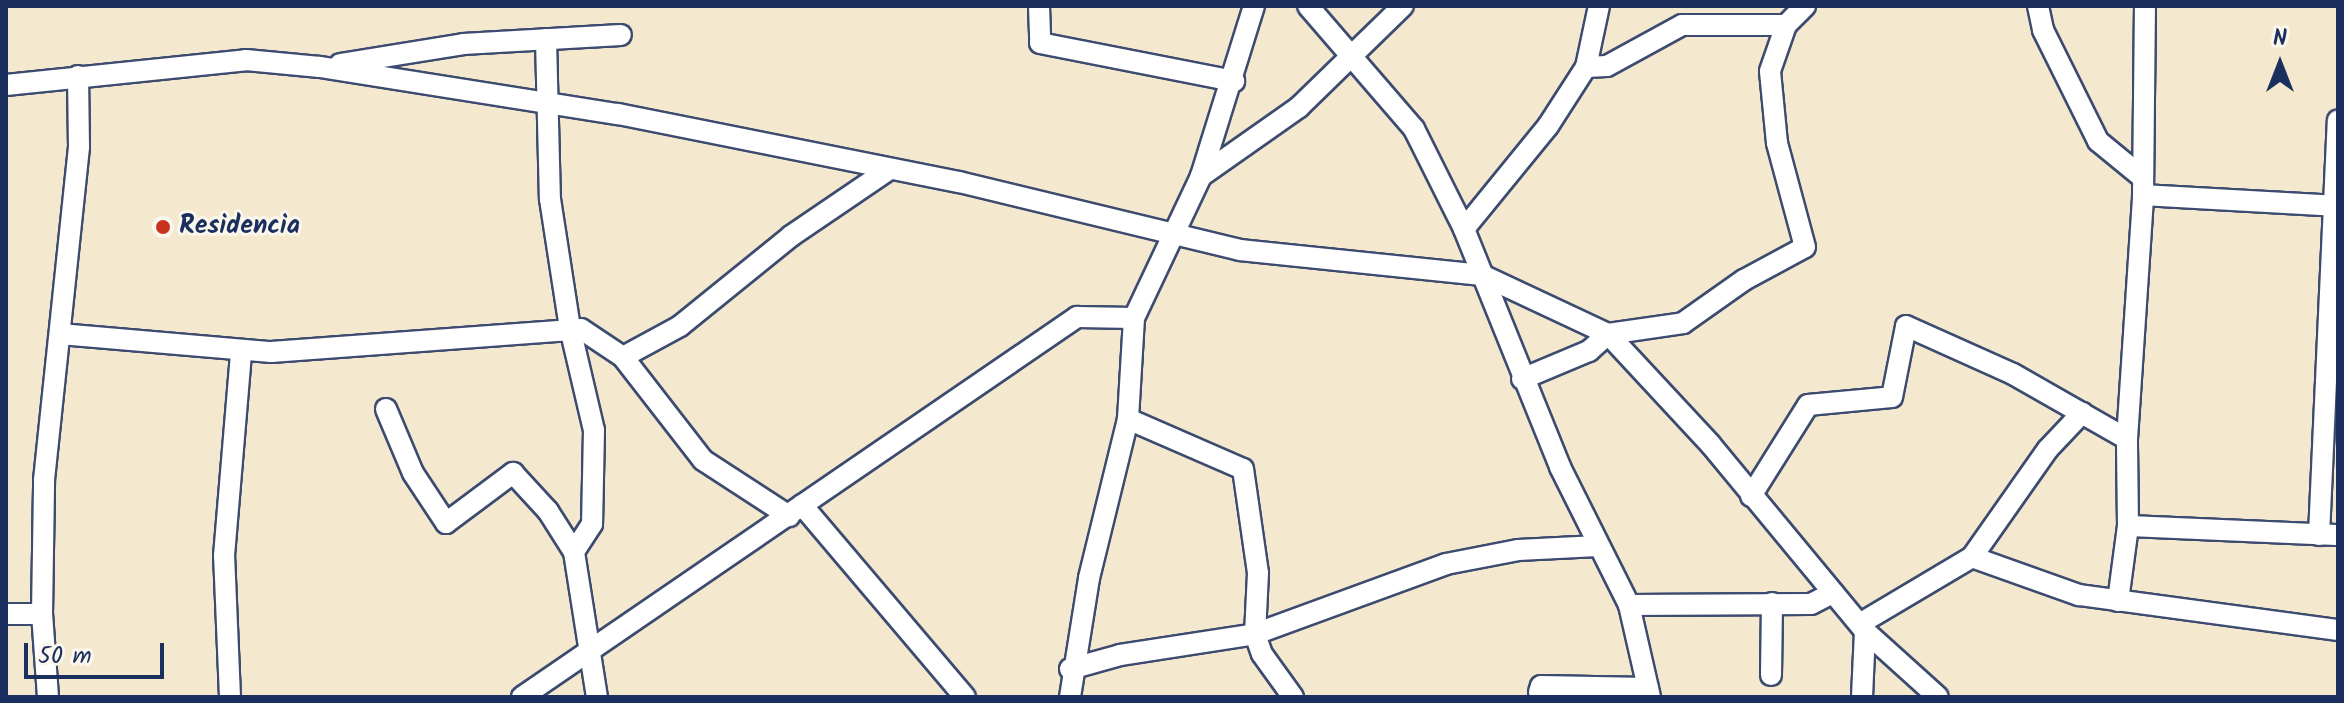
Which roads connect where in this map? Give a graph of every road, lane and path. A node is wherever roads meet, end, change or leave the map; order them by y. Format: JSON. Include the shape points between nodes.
{"nodes":[{"id":1,"x":1039,"y":6,"type":"edge"},
{"id":2,"x":1254,"y":6,"type":"edge"},
{"id":3,"x":1308,"y":6,"type":"edge"},
{"id":4,"x":1403,"y":6,"type":"edge"},
{"id":5,"x":1599,"y":6,"type":"edge"},
{"id":6,"x":1805,"y":6,"type":"edge"},
{"id":7,"x":2038,"y":6,"type":"edge"},
{"id":8,"x":2145,"y":6,"type":"edge"},
{"id":9,"x":1786,"y":25,"type":"junction"},
{"id":10,"x":621,"y":35,"type":"dead end"},
{"id":11,"x":546,"y":39,"type":"junction"},
{"id":12,"x":1348,"y":57,"type":"junction"},
{"id":13,"x":320,"y":67,"type":"junction"},
{"id":14,"x":1586,"y":67,"type":"junction"},
{"id":15,"x":78,"y":76,"type":"junction"},
{"id":16,"x":1234,"y":81,"type":"junction"},
{"id":17,"x":6,"y":85,"type":"edge"},
{"id":18,"x":545,"y":102,"type":"junction"},
{"id":19,"x":2338,"y":120,"type":"edge"},
{"id":20,"x":888,"y":170,"type":"junction"},
{"id":21,"x":1201,"y":176,"type":"junction"},
{"id":22,"x":2143,"y":186,"type":"junction"},
{"id":23,"x":2336,"y":206,"type":"edge"},
{"id":24,"x":1464,"y":229,"type":"junction"},
{"id":25,"x":1169,"y":234,"type":"junction"},
{"id":26,"x":1482,"y":275,"type":"junction"},
{"id":27,"x":1134,"y":318,"type":"junction"},
{"id":28,"x":570,"y":328,"type":"junction"},
{"id":29,"x":60,"y":334,"type":"junction"},
{"id":30,"x":1608,"y":334,"type":"junction"},
{"id":31,"x":241,"y":353,"type":"junction"},
{"id":32,"x":623,"y":357,"type":"junction"},
{"id":33,"x":1522,"y":379,"type":"junction"},
{"id":34,"x":386,"y":409,"type":"dead end"},
{"id":35,"x":2082,"y":413,"type":"junction"},
{"id":36,"x":1128,"y":419,"type":"junction"},
{"id":37,"x":2127,"y":439,"type":"junction"},
{"id":38,"x":1751,"y":496,"type":"junction"},
{"id":39,"x":795,"y":511,"type":"junction"},
{"id":40,"x":2128,"y":526,"type":"junction"},
{"id":41,"x":2328,"y":535,"type":"edge"},
{"id":42,"x":1598,"y":546,"type":"junction"},
{"id":43,"x":574,"y":552,"type":"junction"},
{"id":44,"x":1972,"y":557,"type":"junction"},
{"id":45,"x":1833,"y":593,"type":"junction"},
{"id":46,"x":2118,"y":601,"type":"junction"},
{"id":47,"x":1772,"y":603,"type":"junction"},
{"id":48,"x":1629,"y":605,"type":"junction"},
{"id":49,"x":6,"y":614,"type":"edge"},
{"id":50,"x":42,"y":614,"type":"junction"},
{"id":51,"x":1863,"y":627,"type":"junction"},
{"id":52,"x":2338,"y":630,"type":"edge"},
{"id":53,"x":1255,"y":634,"type":"junction"},
{"id":54,"x":592,"y":652,"type":"junction"},
{"id":55,"x":1070,"y":669,"type":"junction"},
{"id":56,"x":1771,"y":675,"type":"dead end"},
{"id":57,"x":1539,"y":692,"type":"dead end"},
{"id":58,"x":1649,"y":693,"type":"edge"},
{"id":59,"x":48,"y":697,"type":"edge"},
{"id":60,"x":230,"y":697,"type":"edge"},
{"id":61,"x":522,"y":697,"type":"edge"},
{"id":62,"x":597,"y":697,"type":"edge"},
{"id":63,"x":965,"y":697,"type":"edge"},
{"id":64,"x":1070,"y":697,"type":"edge"},
{"id":65,"x":1293,"y":697,"type":"edge"},
{"id":66,"x":1862,"y":697,"type":"edge"},
{"id":67,"x":1938,"y":697,"type":"edge"}],
"edges":[{"from":1,"to":16,"type":"street","via":[[1040,43]]},
{"from":2,"to":16,"type":"street"},
{"from":3,"to":12,"type":"street"},
{"from":4,"to":12,"type":"street"},
{"from":5,"to":14,"type":"street"},
{"from":6,"to":9,"type":"street"},
{"from":7,"to":22,"type":"street","via":[[2043,30],[2098,141]]},
{"from":8,"to":22,"type":"street"},
{"from":9,"to":14,"type":"street","via":[[1682,25],[1607,66]]},
{"from":9,"to":30,"type":"street","via":[[1770,71],[1777,143],[1805,247],[1744,280],[1683,323]]},
{"from":10,"to":11,"type":"street"},
{"from":11,"to":13,"type":"street","via":[[463,44]]},
{"from":11,"to":18,"type":"street"},
{"from":12,"to":21,"type":"street","via":[[1279,123]]},
{"from":12,"to":24,"type":"street","via":[[1414,129]]},
{"from":13,"to":15,"type":"street","via":[[246,60]]},
{"from":13,"to":18,"type":"street"},
{"from":14,"to":24,"type":"street","via":[[1548,126]]},
{"from":15,"to":17,"type":"street"},
{"from":15,"to":29,"type":"street","via":[[79,147]]},
{"from":16,"to":21,"type":"street"},
{"from":18,"to":20,"type":"street"},
{"from":18,"to":28,"type":"street","via":[[551,133],[550,199]]},
{"from":19,"to":23,"type":"street"},
{"from":20,"to":25,"type":"street","via":[[959,182]]},
{"from":20,"to":32,"type":"street","via":[[791,236],[680,326]]},
{"from":21,"to":25,"type":"street"},
{"from":22,"to":23,"type":"street"},
{"from":22,"to":37,"type":"street"},
{"from":23,"to":41,"type":"street"},
{"from":24,"to":26,"type":"street"},
{"from":25,"to":26,"type":"street","via":[[1240,250]]},
{"from":25,"to":27,"type":"street"},
{"from":26,"to":30,"type":"street"},
{"from":26,"to":33,"type":"street"},
{"from":27,"to":36,"type":"street"},
{"from":27,"to":39,"type":"street","via":[[1077,317]]},
{"from":28,"to":31,"type":"street","via":[[431,343]]},
{"from":28,"to":32,"type":"street","via":[[581,329]]},
{"from":28,"to":43,"type":"street","via":[[594,430],[592,524]]},
{"from":29,"to":31,"type":"street"},
{"from":29,"to":50,"type":"street","via":[[44,480]]},
{"from":30,"to":33,"type":"street","via":[[1589,351]]},
{"from":30,"to":38,"type":"street"},
{"from":31,"to":60,"type":"street","via":[[224,556]]},
{"from":32,"to":39,"type":"street","via":[[703,460]]},
{"from":33,"to":42,"type":"street"},
{"from":34,"to":43,"type":"street","via":[[413,473],[446,523],[513,473],[548,511]]},
{"from":35,"to":37,"type":"street"},
{"from":35,"to":38,"type":"street","via":[[2013,374],[1906,326],[1892,397],[1808,405]]},
{"from":35,"to":44,"type":"street","via":[[2048,449]]},
{"from":36,"to":53,"type":"street","via":[[1243,469],[1258,573]]},
{"from":36,"to":55,"type":"street"},
{"from":37,"to":40,"type":"street"},
{"from":38,"to":45,"type":"street"},
{"from":39,"to":54,"type":"street"},
{"from":39,"to":63,"type":"street"},
{"from":40,"to":41,"type":"street"},
{"from":40,"to":46,"type":"street"},
{"from":42,"to":48,"type":"street"},
{"from":42,"to":53,"type":"street","via":[[1518,550],[1446,564]]},
{"from":43,"to":54,"type":"street"},
{"from":44,"to":46,"type":"street","via":[[2041,585]]},
{"from":44,"to":51,"type":"street"},
{"from":45,"to":47,"type":"street","via":[[1811,604]]},
{"from":45,"to":51,"type":"street"},
{"from":46,"to":52,"type":"street"},
{"from":47,"to":48,"type":"street"},
{"from":47,"to":56,"type":"street"},
{"from":48,"to":58,"type":"street"},
{"from":49,"to":50,"type":"street"},
{"from":50,"to":59,"type":"street"},
{"from":51,"to":66,"type":"street"},
{"from":51,"to":67,"type":"street"},
{"from":53,"to":55,"type":"street","via":[[1120,655]]},
{"from":53,"to":65,"type":"street"},
{"from":54,"to":61,"type":"street"},
{"from":54,"to":62,"type":"street"},
{"from":55,"to":64,"type":"street"},
{"from":57,"to":58,"type":"street","via":[[1541,686]]}]}
